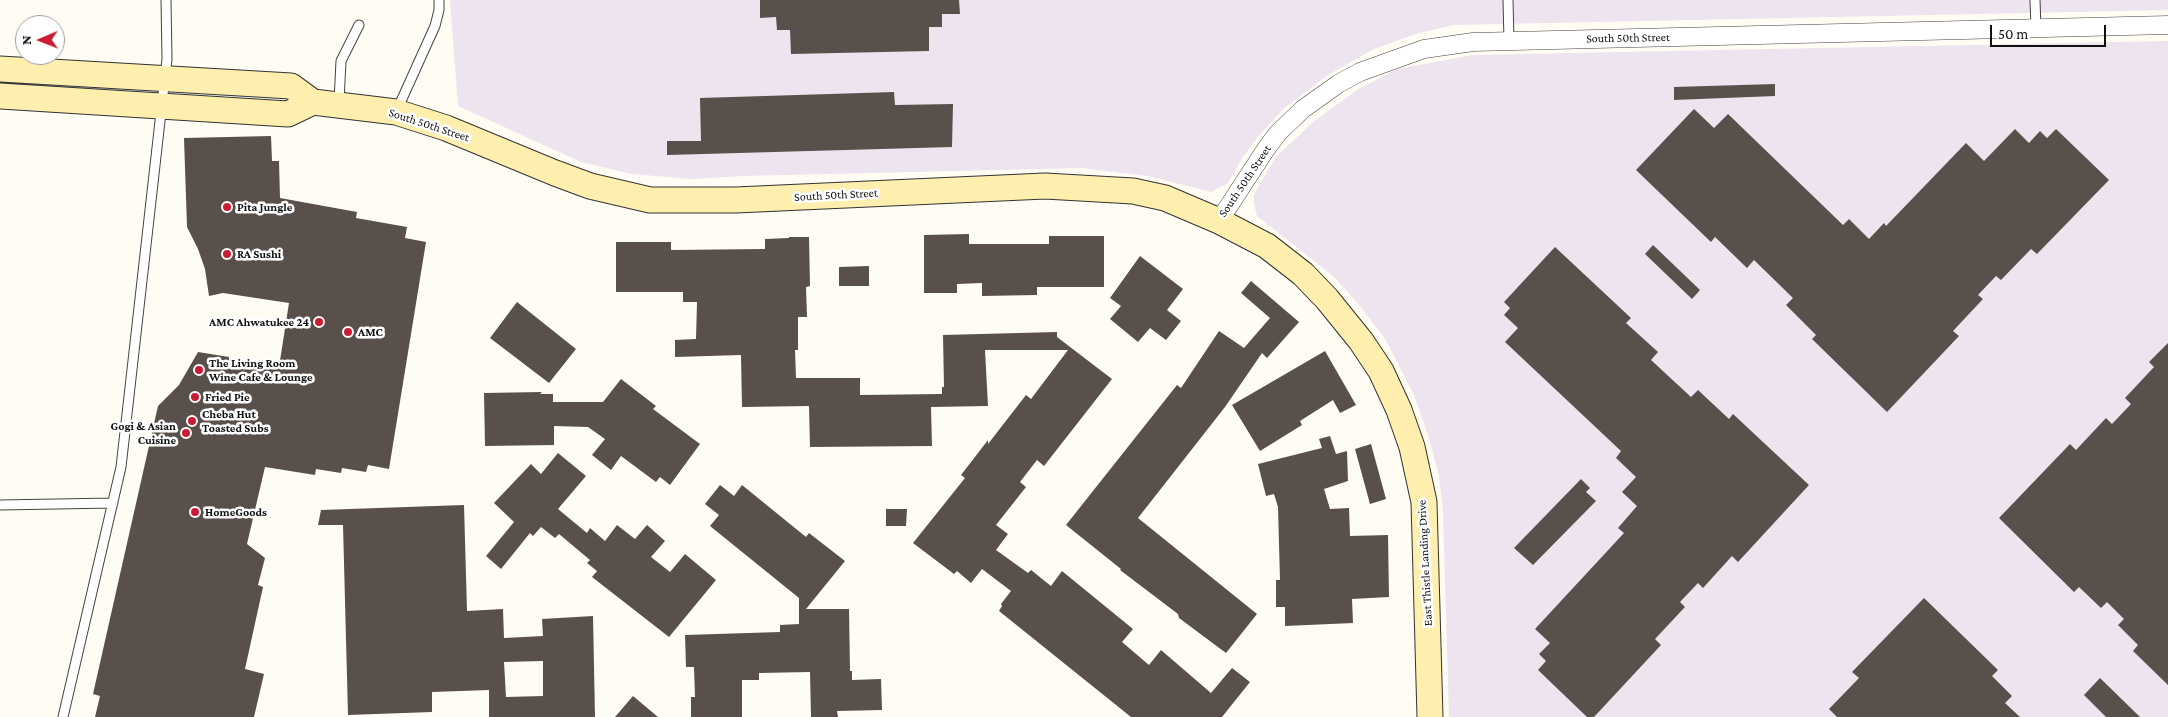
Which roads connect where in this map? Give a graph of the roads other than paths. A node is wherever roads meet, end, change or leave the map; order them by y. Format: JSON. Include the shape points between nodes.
{"nodes":[{"id":1,"x":166,"y":0,"type":"edge"},
{"id":2,"x":439,"y":0,"type":"edge"},
{"id":3,"x":1508,"y":0,"type":"edge"},
{"id":4,"x":2035,"y":0,"type":"edge"},
{"id":5,"x":358,"y":25,"type":"dead end"},
{"id":6,"x":2168,"y":25,"type":"edge"},
{"id":7,"x":2036,"y":27,"type":"junction"},
{"id":8,"x":1509,"y":41,"type":"junction"},
{"id":9,"x":0,"y":69,"type":"edge"},
{"id":10,"x":164,"y":79,"type":"junction"},
{"id":11,"x":0,"y":96,"type":"edge"},
{"id":12,"x":312,"y":102,"type":"junction"},
{"id":13,"x":339,"y":105,"type":"junction"},
{"id":14,"x":160,"y":106,"type":"junction"},
{"id":15,"x":396,"y":112,"type":"junction"},
{"id":16,"x":1219,"y":221,"type":"junction"},
{"id":17,"x":114,"y":503,"type":"junction"},
{"id":18,"x":0,"y":505,"type":"edge"},
{"id":19,"x":63,"y":717,"type":"edge"},
{"id":20,"x":1430,"y":717,"type":"edge"}],
"edges":[{"from":1,"to":10,"type":"lane"},
{"from":2,"to":15,"type":"lane","via":[[440,10],[435,26]]},
{"from":3,"to":8,"type":"lane"},
{"from":4,"to":7,"type":"lane"},
{"from":5,"to":13,"type":"lane","via":[[340,61]]},
{"from":6,"to":7,"type":"street","name":"South 50th Street"},
{"from":7,"to":8,"type":"street","name":"South 50th Street"},
{"from":8,"to":16,"type":"street","name":"South 50th Street","via":[[1424,49],[1374,66],[1338,84],[1303,109],[1278,133]]},
{"from":9,"to":10,"type":"street"},
{"from":10,"to":12,"type":"street","via":[[291,86]]},
{"from":10,"to":14,"type":"lane"},
{"from":11,"to":14,"type":"street"},
{"from":12,"to":13,"type":"street","name":"South 50th Street"},
{"from":12,"to":14,"type":"street","via":[[288,114]]},
{"from":13,"to":15,"type":"street","name":"South 50th Street"},
{"from":14,"to":17,"type":"lane","via":[[121,467]]},
{"from":15,"to":16,"type":"street","name":"South 50th Street","via":[[446,128],[590,186],[650,200],[736,200],[1045,186],[1133,190],[1165,198]]},
{"from":16,"to":20,"type":"street","name":"East Thistle Landing Drive","via":[[1267,246],[1327,299],[1381,371],[1399,410],[1412,447],[1424,502]]},
{"from":17,"to":18,"type":"lane"},
{"from":17,"to":19,"type":"lane"}]}
